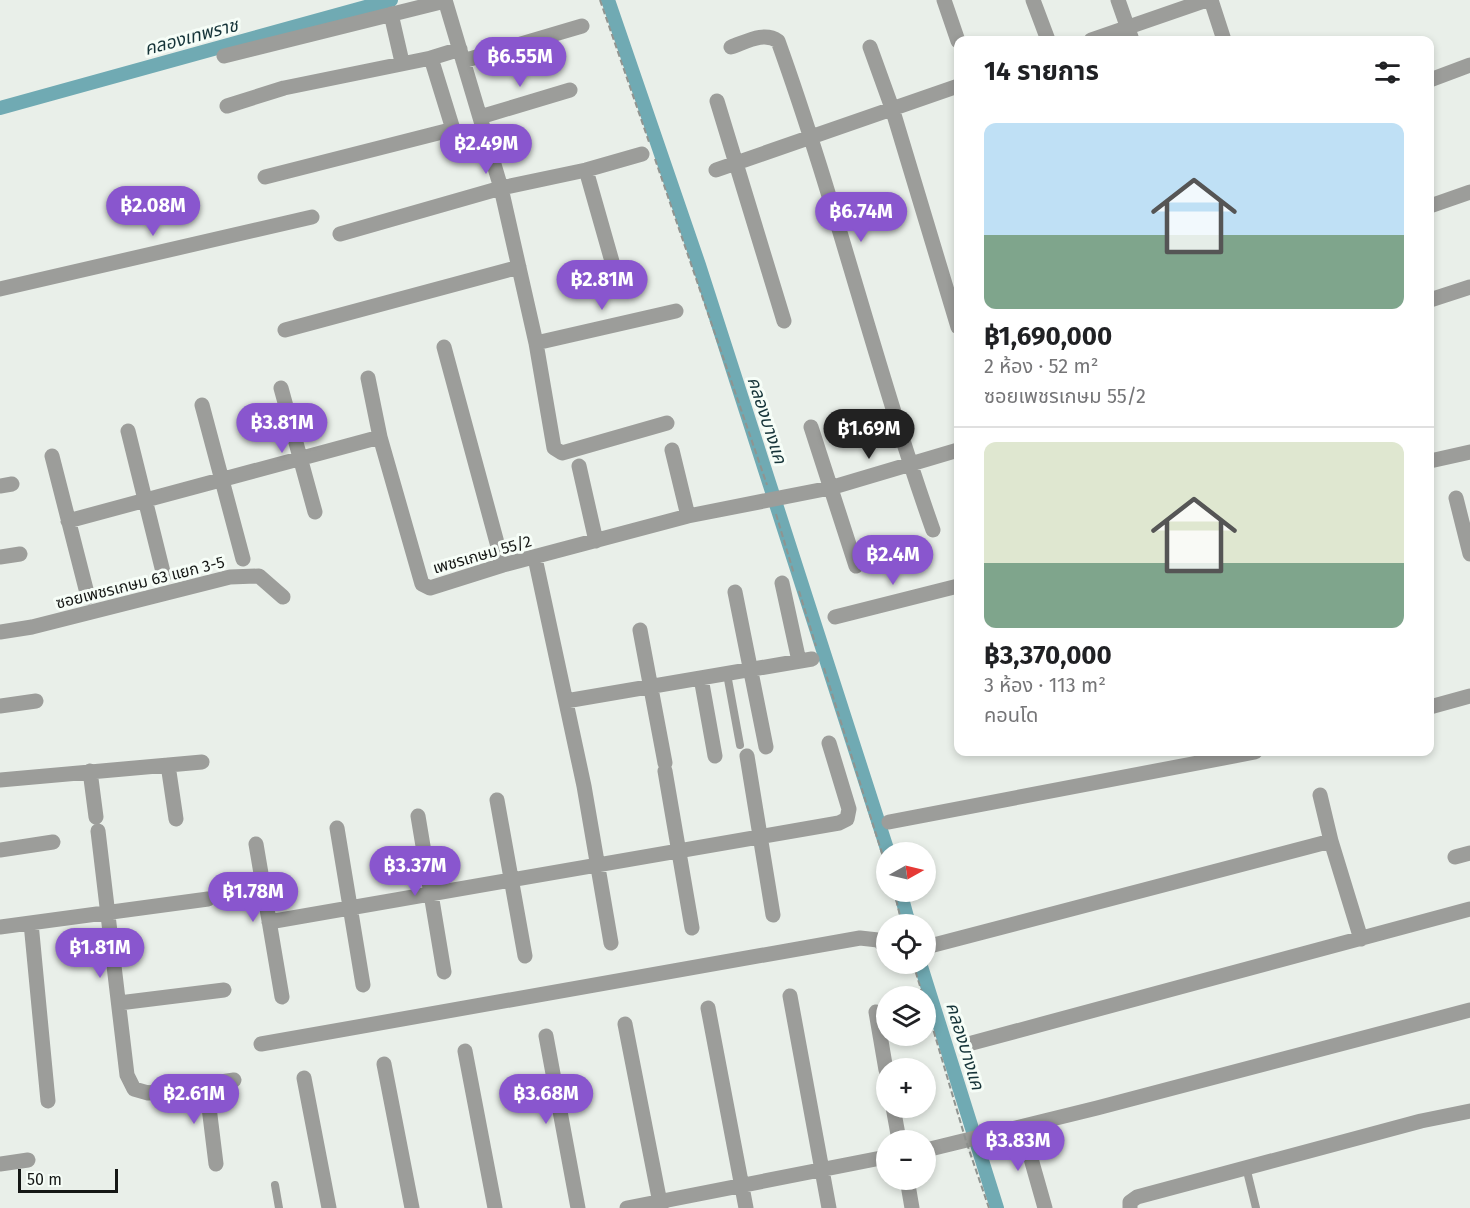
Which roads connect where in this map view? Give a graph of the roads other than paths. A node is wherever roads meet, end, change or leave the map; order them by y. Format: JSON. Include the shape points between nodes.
{"nodes":[{"id":1,"x":944,"y":0,"type":"edge"},
{"id":2,"x":1033,"y":0,"type":"edge"},
{"id":3,"x":1118,"y":0,"type":"edge"},
{"id":4,"x":1209,"y":0,"type":"edge"},
{"id":5,"x":445,"y":1,"type":"edge"},
{"id":6,"x":391,"y":14,"type":"junction"},
{"id":7,"x":582,"y":26,"type":"dead end"},
{"id":8,"x":1130,"y":34,"type":"edge"},
{"id":9,"x":956,"y":36,"type":"edge"},
{"id":10,"x":1046,"y":36,"type":"edge"},
{"id":11,"x":1222,"y":36,"type":"edge"},
{"id":12,"x":731,"y":47,"type":"dead end"},
{"id":13,"x":870,"y":47,"type":"dead end"},
{"id":14,"x":462,"y":55,"type":"junction"},
{"id":15,"x":224,"y":56,"type":"dead end"},
{"id":16,"x":431,"y":58,"type":"junction"},
{"id":17,"x":402,"y":62,"type":"junction"},
{"id":18,"x":1470,"y":65,"type":"edge"},
{"id":19,"x":1434,"y":78,"type":"edge"},
{"id":20,"x":954,"y":87,"type":"edge"},
{"id":21,"x":570,"y":90,"type":"dead end"},
{"id":22,"x":717,"y":101,"type":"dead end"},
{"id":23,"x":227,"y":106,"type":"dead end"},
{"id":24,"x":892,"y":108,"type":"junction"},
{"id":25,"x":480,"y":117,"type":"junction"},
{"id":26,"x":812,"y":136,"type":"junction"},
{"id":27,"x":649,"y":152,"type":"road end"},
{"id":28,"x":736,"y":162,"type":"junction"},
{"id":29,"x":586,"y":170,"type":"junction"},
{"id":30,"x":716,"y":170,"type":"dead end"},
{"id":31,"x":265,"y":177,"type":"dead end"},
{"id":32,"x":501,"y":188,"type":"junction"},
{"id":33,"x":1470,"y":192,"type":"edge"},
{"id":34,"x":1434,"y":205,"type":"edge"},
{"id":35,"x":312,"y":217,"type":"dead end"},
{"id":36,"x":340,"y":234,"type":"dead end"},
{"id":37,"x":613,"y":265,"type":"dead end"},
{"id":38,"x":519,"y":267,"type":"junction"},
{"id":39,"x":1470,"y":287,"type":"edge"},
{"id":40,"x":0,"y":289,"type":"edge"},
{"id":41,"x":1434,"y":299,"type":"edge"},
{"id":42,"x":676,"y":311,"type":"dead end"},
{"id":43,"x":954,"y":314,"type":"edge"},
{"id":44,"x":784,"y":321,"type":"dead end"},
{"id":45,"x":285,"y":330,"type":"dead end"},
{"id":46,"x":536,"y":343,"type":"junction"},
{"id":47,"x":444,"y":347,"type":"dead end"},
{"id":48,"x":368,"y":378,"type":"dead end"},
{"id":49,"x":281,"y":388,"type":"dead end"},
{"id":50,"x":202,"y":405,"type":"dead end"},
{"id":51,"x":667,"y":423,"type":"dead end"},
{"id":52,"x":811,"y":427,"type":"dead end"},
{"id":53,"x":128,"y":431,"type":"dead end"},
{"id":54,"x":380,"y":436,"type":"junction"},
{"id":55,"x":672,"y":450,"type":"dead end"},
{"id":56,"x":954,"y":451,"type":"edge"},
{"id":57,"x":1470,"y":452,"type":"edge"},
{"id":58,"x":52,"y":456,"type":"dead end"},
{"id":59,"x":301,"y":458,"type":"junction"},
{"id":60,"x":1434,"y":460,"type":"edge"},
{"id":61,"x":910,"y":465,"type":"junction"},
{"id":62,"x":579,"y":466,"type":"dead end"},
{"id":63,"x":222,"y":479,"type":"junction"},
{"id":64,"x":830,"y":488,"type":"junction"},
{"id":65,"x":1456,"y":498,"type":"dead end"},
{"id":66,"x":145,"y":500,"type":"junction"},
{"id":67,"x":315,"y":512,"type":"dead end"},
{"id":68,"x":688,"y":516,"type":"junction"},
{"id":69,"x":68,"y":521,"type":"junction"},
{"id":70,"x":933,"y":530,"type":"dead end"},
{"id":71,"x":596,"y":541,"type":"junction"},
{"id":72,"x":20,"y":554,"type":"dead end"},
{"id":73,"x":1470,"y":554,"type":"edge"},
{"id":74,"x":0,"y":557,"type":"edge"},
{"id":75,"x":535,"y":558,"type":"junction"},
{"id":76,"x":243,"y":559,"type":"dead end"},
{"id":77,"x":503,"y":566,"type":"junction"},
{"id":78,"x":856,"y":566,"type":"dead end"},
{"id":79,"x":164,"y":576,"type":"dead end"},
{"id":80,"x":788,"y":579,"type":"road end"},
{"id":81,"x":954,"y":587,"type":"edge"},
{"id":82,"x":735,"y":592,"type":"dead end"},
{"id":83,"x":88,"y":597,"type":"dead end"},
{"id":84,"x":283,"y":597,"type":"dead end"},
{"id":85,"x":835,"y":617,"type":"dead end"},
{"id":86,"x":640,"y":630,"type":"dead end"},
{"id":87,"x":0,"y":632,"type":"edge"},
{"id":88,"x":751,"y":670,"type":"junction"},
{"id":89,"x":727,"y":674,"type":"junction"},
{"id":90,"x":700,"y":678,"type":"junction"},
{"id":91,"x":651,"y":686,"type":"junction"},
{"id":92,"x":1470,"y":696,"type":"edge"},
{"id":93,"x":36,"y":701,"type":"dead end"},
{"id":94,"x":566,"y":701,"type":"junction"},
{"id":95,"x":0,"y":706,"type":"edge"},
{"id":96,"x":1434,"y":706,"type":"edge"},
{"id":97,"x":829,"y":743,"type":"dead end"},
{"id":98,"x":766,"y":747,"type":"dead end"},
{"id":99,"x":743,"y":751,"type":"joint"},
{"id":100,"x":715,"y":756,"type":"dead end"},
{"id":101,"x":1234,"y":756,"type":"edge"},
{"id":102,"x":202,"y":762,"type":"dead end"},
{"id":103,"x":168,"y":765,"type":"junction"},
{"id":104,"x":90,"y":771,"type":"junction"},
{"id":105,"x":0,"y":780,"type":"edge"},
{"id":106,"x":1320,"y":795,"type":"dead end"},
{"id":107,"x":497,"y":800,"type":"dead end"},
{"id":108,"x":418,"y":816,"type":"dead end"},
{"id":109,"x":176,"y":819,"type":"dead end"},
{"id":110,"x":889,"y":822,"type":"dead end"},
{"id":111,"x":337,"y":828,"type":"dead end"},
{"id":112,"x":759,"y":836,"type":"junction"},
{"id":113,"x":53,"y":842,"type":"dead end"},
{"id":114,"x":1330,"y":842,"type":"junction"},
{"id":115,"x":256,"y":844,"type":"dead end"},
{"id":116,"x":0,"y":850,"type":"edge"},
{"id":117,"x":678,"y":850,"type":"junction"},
{"id":118,"x":1470,"y":853,"type":"edge"},
{"id":119,"x":1455,"y":857,"type":"dead end"},
{"id":120,"x":597,"y":865,"type":"junction"},
{"id":121,"x":511,"y":880,"type":"junction"},
{"id":122,"x":431,"y":894,"type":"junction"},
{"id":123,"x":208,"y":899,"type":"dead end"},
{"id":124,"x":350,"y":908,"type":"junction"},
{"id":125,"x":1470,"y":909,"type":"edge"},
{"id":126,"x":109,"y":912,"type":"junction"},
{"id":127,"x":773,"y":915,"type":"dead end"},
{"id":128,"x":269,"y":922,"type":"junction"},
{"id":129,"x":31,"y":923,"type":"junction"},
{"id":130,"x":0,"y":927,"type":"edge"},
{"id":131,"x":692,"y":928,"type":"dead end"},
{"id":132,"x":1361,"y":939,"type":"junction"},
{"id":133,"x":876,"y":940,"type":"edge"},
{"id":134,"x":611,"y":943,"type":"dead end"},
{"id":135,"x":936,"y":944,"type":"edge"},
{"id":136,"x":525,"y":956,"type":"dead end"},
{"id":137,"x":444,"y":972,"type":"dead end"},
{"id":138,"x":363,"y":985,"type":"dead end"},
{"id":139,"x":224,"y":990,"type":"dead end"},
{"id":140,"x":790,"y":996,"type":"dead end"},
{"id":141,"x":282,"y":997,"type":"dead end"},
{"id":142,"x":119,"y":1003,"type":"junction"},
{"id":143,"x":708,"y":1008,"type":"dead end"},
{"id":144,"x":1470,"y":1010,"type":"edge"},
{"id":145,"x":625,"y":1024,"type":"dead end"},
{"id":146,"x":546,"y":1036,"type":"dead end"},
{"id":147,"x":972,"y":1043,"type":"dead end"},
{"id":148,"x":261,"y":1044,"type":"dead end"},
{"id":149,"x":465,"y":1051,"type":"dead end"},
{"id":150,"x":384,"y":1064,"type":"dead end"},
{"id":151,"x":304,"y":1078,"type":"dead end"},
{"id":152,"x":234,"y":1080,"type":"dead end"},
{"id":153,"x":206,"y":1083,"type":"junction"},
{"id":154,"x":48,"y":1101,"type":"dead end"},
{"id":155,"x":1470,"y":1111,"type":"edge"},
{"id":156,"x":1022,"y":1127,"type":"junction"},
{"id":157,"x":936,"y":1148,"type":"edge"},
{"id":158,"x":876,"y":1159,"type":"edge"},
{"id":159,"x":28,"y":1160,"type":"dead end"},
{"id":160,"x":0,"y":1164,"type":"edge"},
{"id":161,"x":216,"y":1164,"type":"dead end"},
{"id":162,"x":1246,"y":1167,"type":"junction"},
{"id":163,"x":822,"y":1170,"type":"junction"},
{"id":164,"x":275,"y":1185,"type":"dead end"},
{"id":165,"x":742,"y":1186,"type":"junction"},
{"id":166,"x":909,"y":1190,"type":"edge"},
{"id":167,"x":660,"y":1205,"type":"edge"},
{"id":168,"x":279,"y":1208,"type":"edge"},
{"id":169,"x":329,"y":1208,"type":"edge"},
{"id":170,"x":412,"y":1208,"type":"edge"},
{"id":171,"x":495,"y":1208,"type":"edge"},
{"id":172,"x":578,"y":1208,"type":"edge"},
{"id":173,"x":627,"y":1208,"type":"edge"},
{"id":174,"x":746,"y":1208,"type":"edge"},
{"id":175,"x":829,"y":1208,"type":"edge"},
{"id":176,"x":912,"y":1208,"type":"edge"},
{"id":177,"x":1045,"y":1208,"type":"edge"},
{"id":178,"x":1130,"y":1208,"type":"edge"},
{"id":179,"x":1256,"y":1208,"type":"edge"}],
"edges":[{"from":1,"to":9,"type":"street"},
{"from":2,"to":10,"type":"street"},
{"from":3,"to":8,"type":"street"},
{"from":4,"to":8,"type":"street"},
{"from":4,"to":11,"type":"street"},
{"from":5,"to":6,"type":"street"},
{"from":5,"to":14,"type":"street"},
{"from":6,"to":15,"type":"street"},
{"from":6,"to":17,"type":"street"},
{"from":7,"to":14,"type":"street"},
{"from":12,"to":26,"type":"street","via":[[760,36],[778,41]]},
{"from":13,"to":24,"type":"street"},
{"from":14,"to":16,"type":"street"},
{"from":14,"to":25,"type":"street"},
{"from":16,"to":17,"type":"street"},
{"from":16,"to":31,"type":"street","via":[[450,130]]},
{"from":17,"to":23,"type":"street","via":[[284,88]]},
{"from":18,"to":19,"type":"street"},
{"from":20,"to":24,"type":"street"},
{"from":21,"to":25,"type":"street"},
{"from":22,"to":28,"type":"street"},
{"from":24,"to":26,"type":"street"},
{"from":24,"to":43,"type":"street"},
{"from":25,"to":32,"type":"street"},
{"from":26,"to":28,"type":"street"},
{"from":26,"to":61,"type":"street"},
{"from":27,"to":29,"type":"street"},
{"from":28,"to":30,"type":"street"},
{"from":28,"to":44,"type":"street"},
{"from":29,"to":32,"type":"street"},
{"from":29,"to":37,"type":"street"},
{"from":32,"to":36,"type":"street"},
{"from":32,"to":38,"type":"street"},
{"from":33,"to":34,"type":"street"},
{"from":35,"to":40,"type":"street"},
{"from":38,"to":45,"type":"street"},
{"from":38,"to":46,"type":"street"},
{"from":39,"to":41,"type":"street"},
{"from":42,"to":46,"type":"street"},
{"from":46,"to":51,"type":"street","via":[[556,451],[562,453]]},
{"from":47,"to":77,"type":"street"},
{"from":48,"to":54,"type":"street","name":"เพชรเกษม 55/2"},
{"from":49,"to":59,"type":"street"},
{"from":50,"to":63,"type":"street"},
{"from":52,"to":64,"type":"street"},
{"from":53,"to":66,"type":"street"},
{"from":54,"to":59,"type":"street"},
{"from":54,"to":77,"type":"street","name":"เพชรเกษม 55/2","via":[[425,587]]},
{"from":55,"to":68,"type":"street"},
{"from":56,"to":61,"type":"street","name":"เพชรเกษม 55/2"},
{"from":57,"to":60,"type":"street"},
{"from":58,"to":69,"type":"street"},
{"from":59,"to":63,"type":"street"},
{"from":59,"to":67,"type":"street"},
{"from":61,"to":64,"type":"street","name":"เพชรเกษม 55/2"},
{"from":61,"to":70,"type":"street"},
{"from":62,"to":71,"type":"street"},
{"from":63,"to":66,"type":"street"},
{"from":63,"to":76,"type":"street"},
{"from":64,"to":68,"type":"street","name":"เพชรเกษม 55/2"},
{"from":64,"to":78,"type":"street"},
{"from":65,"to":73,"type":"street"},
{"from":66,"to":69,"type":"street"},
{"from":66,"to":79,"type":"street"},
{"from":68,"to":71,"type":"street","name":"เพชรเกษม 55/2"},
{"from":69,"to":83,"type":"street"},
{"from":71,"to":75,"type":"street","name":"เพชรเกษม 55/2"},
{"from":72,"to":74,"type":"street"},
{"from":75,"to":77,"type":"street","name":"เพชรเกษม 55/2"},
{"from":75,"to":94,"type":"street"},
{"from":80,"to":88,"type":"street","via":[[813,658]]},
{"from":81,"to":85,"type":"street"},
{"from":82,"to":88,"type":"street"},
{"from":84,"to":87,"type":"street","name":"ซอยเพชรเกษม 63 แยก 3-5","via":[[259,576],[230,577]]},
{"from":86,"to":91,"type":"street"},
{"from":88,"to":89,"type":"street"},
{"from":88,"to":98,"type":"street"},
{"from":89,"to":90,"type":"street"},
{"from":89,"to":99,"type":"lane"},
{"from":90,"to":91,"type":"street"},
{"from":90,"to":100,"type":"street"},
{"from":91,"to":94,"type":"street"},
{"from":91,"to":117,"type":"street"},
{"from":92,"to":96,"type":"street"},
{"from":93,"to":95,"type":"street"},
{"from":94,"to":120,"type":"street"},
{"from":97,"to":112,"type":"street","via":[[849,809],[848,819]]},
{"from":99,"to":112,"type":"street"},
{"from":101,"to":110,"type":"street"},
{"from":102,"to":103,"type":"street"},
{"from":103,"to":104,"type":"street"},
{"from":103,"to":109,"type":"street"},
{"from":104,"to":105,"type":"street"},
{"from":104,"to":126,"type":"street"},
{"from":106,"to":114,"type":"street"},
{"from":107,"to":121,"type":"street"},
{"from":108,"to":122,"type":"street"},
{"from":111,"to":124,"type":"street"},
{"from":112,"to":117,"type":"street"},
{"from":112,"to":127,"type":"street"},
{"from":113,"to":116,"type":"street"},
{"from":114,"to":132,"type":"street"},
{"from":114,"to":135,"type":"street"},
{"from":115,"to":128,"type":"street"},
{"from":117,"to":120,"type":"street"},
{"from":117,"to":131,"type":"street"},
{"from":118,"to":119,"type":"street"},
{"from":120,"to":121,"type":"street"},
{"from":120,"to":134,"type":"street"},
{"from":121,"to":122,"type":"street"},
{"from":121,"to":136,"type":"street"},
{"from":122,"to":124,"type":"street"},
{"from":122,"to":137,"type":"street"},
{"from":123,"to":126,"type":"street"},
{"from":124,"to":128,"type":"street"},
{"from":124,"to":138,"type":"street"},
{"from":125,"to":132,"type":"street"},
{"from":126,"to":129,"type":"street"},
{"from":126,"to":142,"type":"street"},
{"from":128,"to":141,"type":"street"},
{"from":129,"to":130,"type":"street"},
{"from":129,"to":154,"type":"street"},
{"from":132,"to":147,"type":"street"},
{"from":133,"to":148,"type":"street","via":[[860,938]]},
{"from":139,"to":142,"type":"street"},
{"from":140,"to":163,"type":"street"},
{"from":142,"to":153,"type":"street","via":[[127,1075],[134,1089],[148,1093]]},
{"from":143,"to":165,"type":"street"},
{"from":144,"to":156,"type":"street"},
{"from":145,"to":167,"type":"street"},
{"from":146,"to":172,"type":"street"},
{"from":149,"to":171,"type":"street"},
{"from":150,"to":170,"type":"street"},
{"from":151,"to":169,"type":"street"},
{"from":152,"to":153,"type":"street"},
{"from":153,"to":161,"type":"street"},
{"from":155,"to":162,"type":"street"},
{"from":156,"to":157,"type":"street"},
{"from":156,"to":177,"type":"street"},
{"from":158,"to":163,"type":"street"},
{"from":159,"to":160,"type":"street"},
{"from":162,"to":178,"type":"street","via":[[1137,1197],[1130,1202]]},
{"from":162,"to":179,"type":"lane"},
{"from":163,"to":165,"type":"street"},
{"from":163,"to":175,"type":"street"},
{"from":164,"to":168,"type":"lane"},
{"from":165,"to":167,"type":"street"},
{"from":165,"to":174,"type":"street"},
{"from":166,"to":176,"type":"street"},
{"from":167,"to":173,"type":"street"}]}
